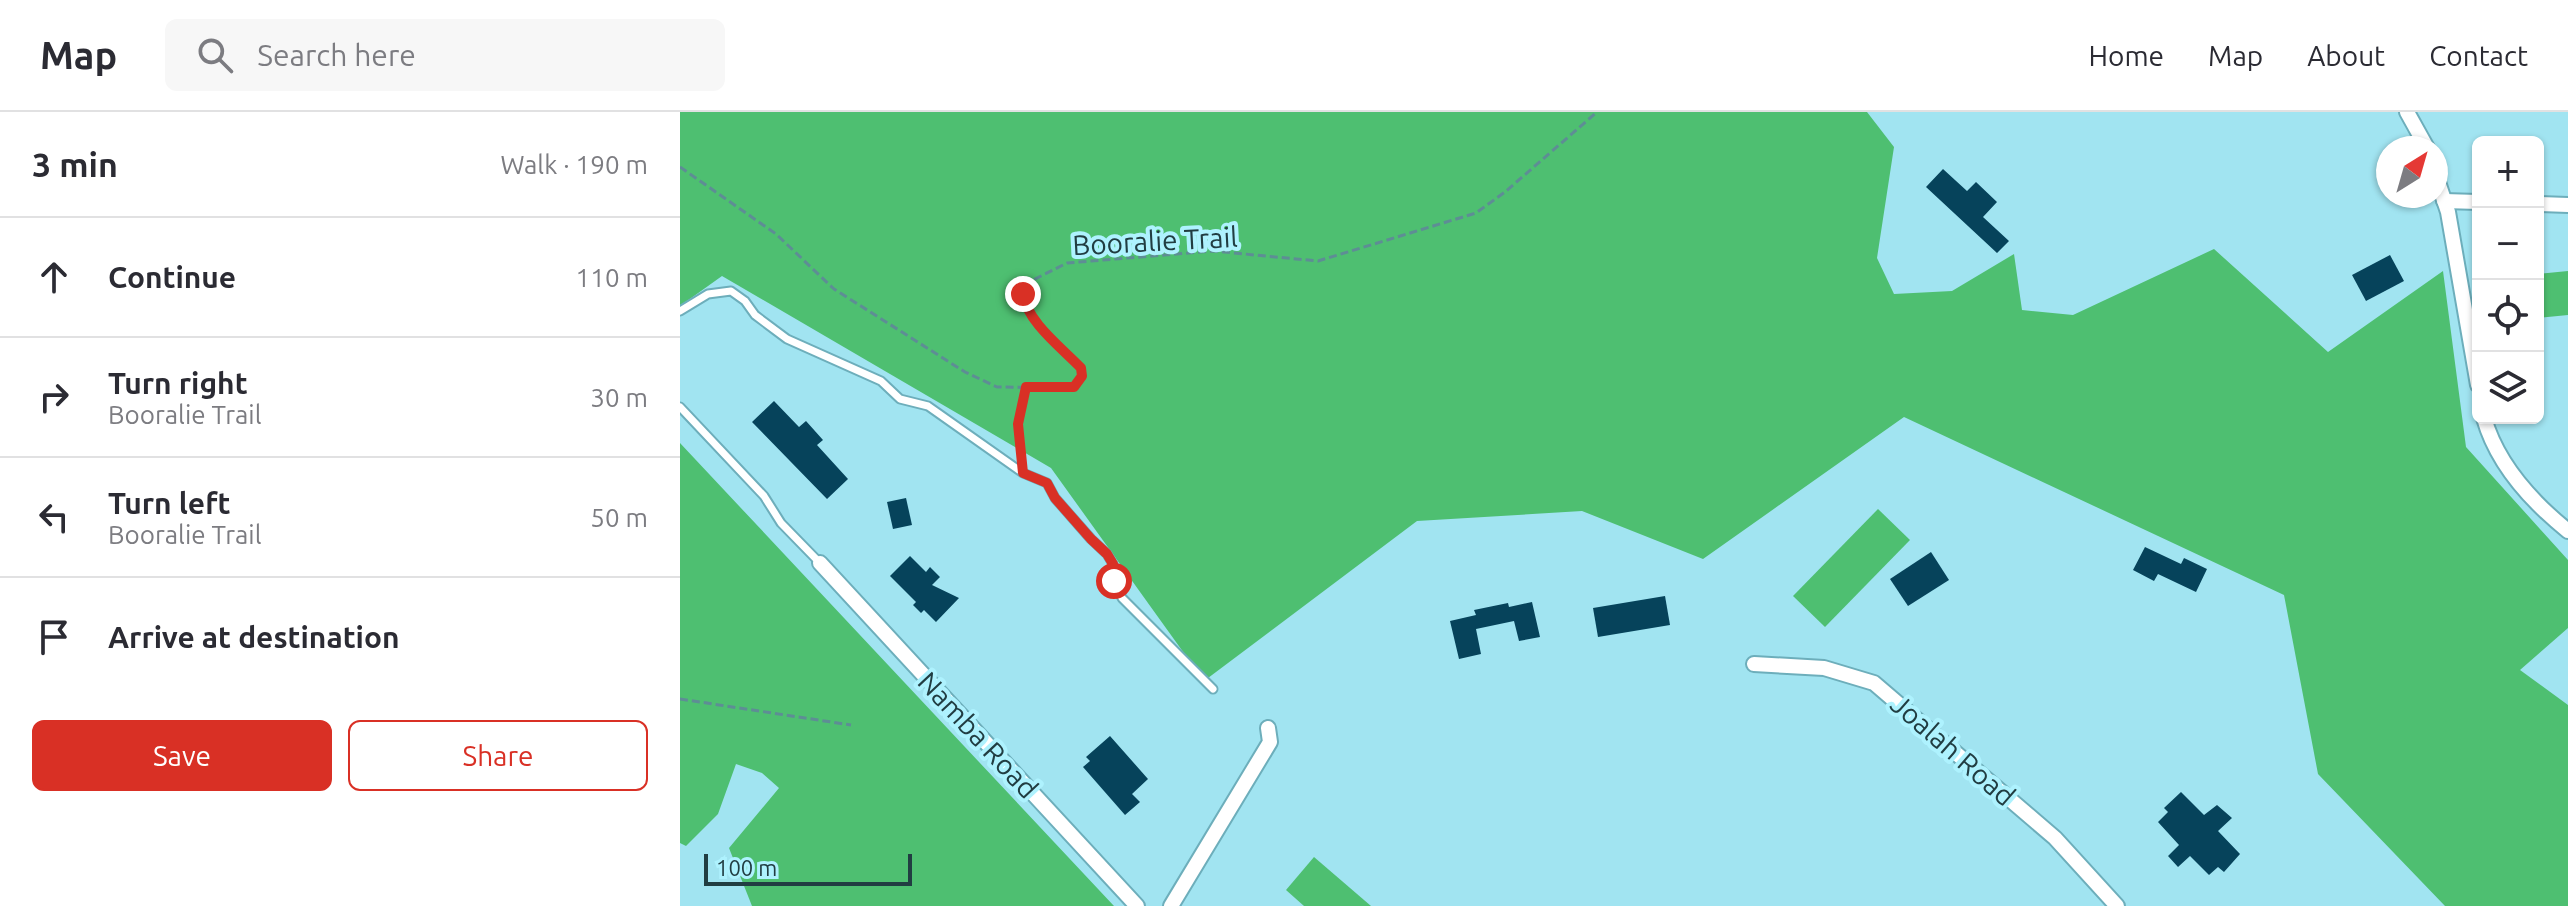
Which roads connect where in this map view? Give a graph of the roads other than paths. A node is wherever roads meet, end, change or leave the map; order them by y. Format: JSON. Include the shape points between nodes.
{"nodes":[{"id":1,"x":2407,"y":112,"type":"edge"},
{"id":2,"x":2420,"y":136,"type":"edge"},
{"id":3,"x":2448,"y":201,"type":"edge"},
{"id":4,"x":2472,"y":202,"type":"edge"},
{"id":5,"x":2544,"y":204,"type":"edge"},
{"id":6,"x":2568,"y":205,"type":"edge"},
{"id":7,"x":2445,"y":208,"type":"edge"},
{"id":8,"x":680,"y":311,"type":"edge"},
{"id":9,"x":2472,"y":353,"type":"edge"},
{"id":10,"x":680,"y":407,"type":"edge"},
{"id":11,"x":2486,"y":424,"type":"edge"},
{"id":12,"x":2568,"y":531,"type":"edge"},
{"id":13,"x":820,"y":563,"type":"joint"},
{"id":14,"x":1754,"y":664,"type":"dead end"},
{"id":15,"x":1213,"y":689,"type":"dead end"},
{"id":16,"x":1268,"y":728,"type":"dead end"},
{"id":17,"x":1137,"y":906,"type":"edge"},
{"id":18,"x":1171,"y":906,"type":"edge"},
{"id":19,"x":2117,"y":906,"type":"edge"}],
"edges":[{"from":1,"to":2,"type":"street"},
{"from":3,"to":4,"type":"street"},
{"from":5,"to":6,"type":"street"},
{"from":7,"to":9,"type":"street"},
{"from":8,"to":15,"type":"lane","via":[[708,294],[731,291],[787,339],[881,381],[900,399],[928,406],[1023,473],[1047,483],[1107,554],[1122,598]]},
{"from":10,"to":13,"type":"lane"},
{"from":11,"to":12,"type":"street","via":[[2523,488]]},
{"from":13,"to":17,"type":"street","name":"Namba Road"},
{"from":14,"to":19,"type":"street","name":"Joalah Road","via":[[1824,668],[1874,683],[2055,838]]},
{"from":16,"to":18,"type":"street","via":[[1270,742]]}]}
